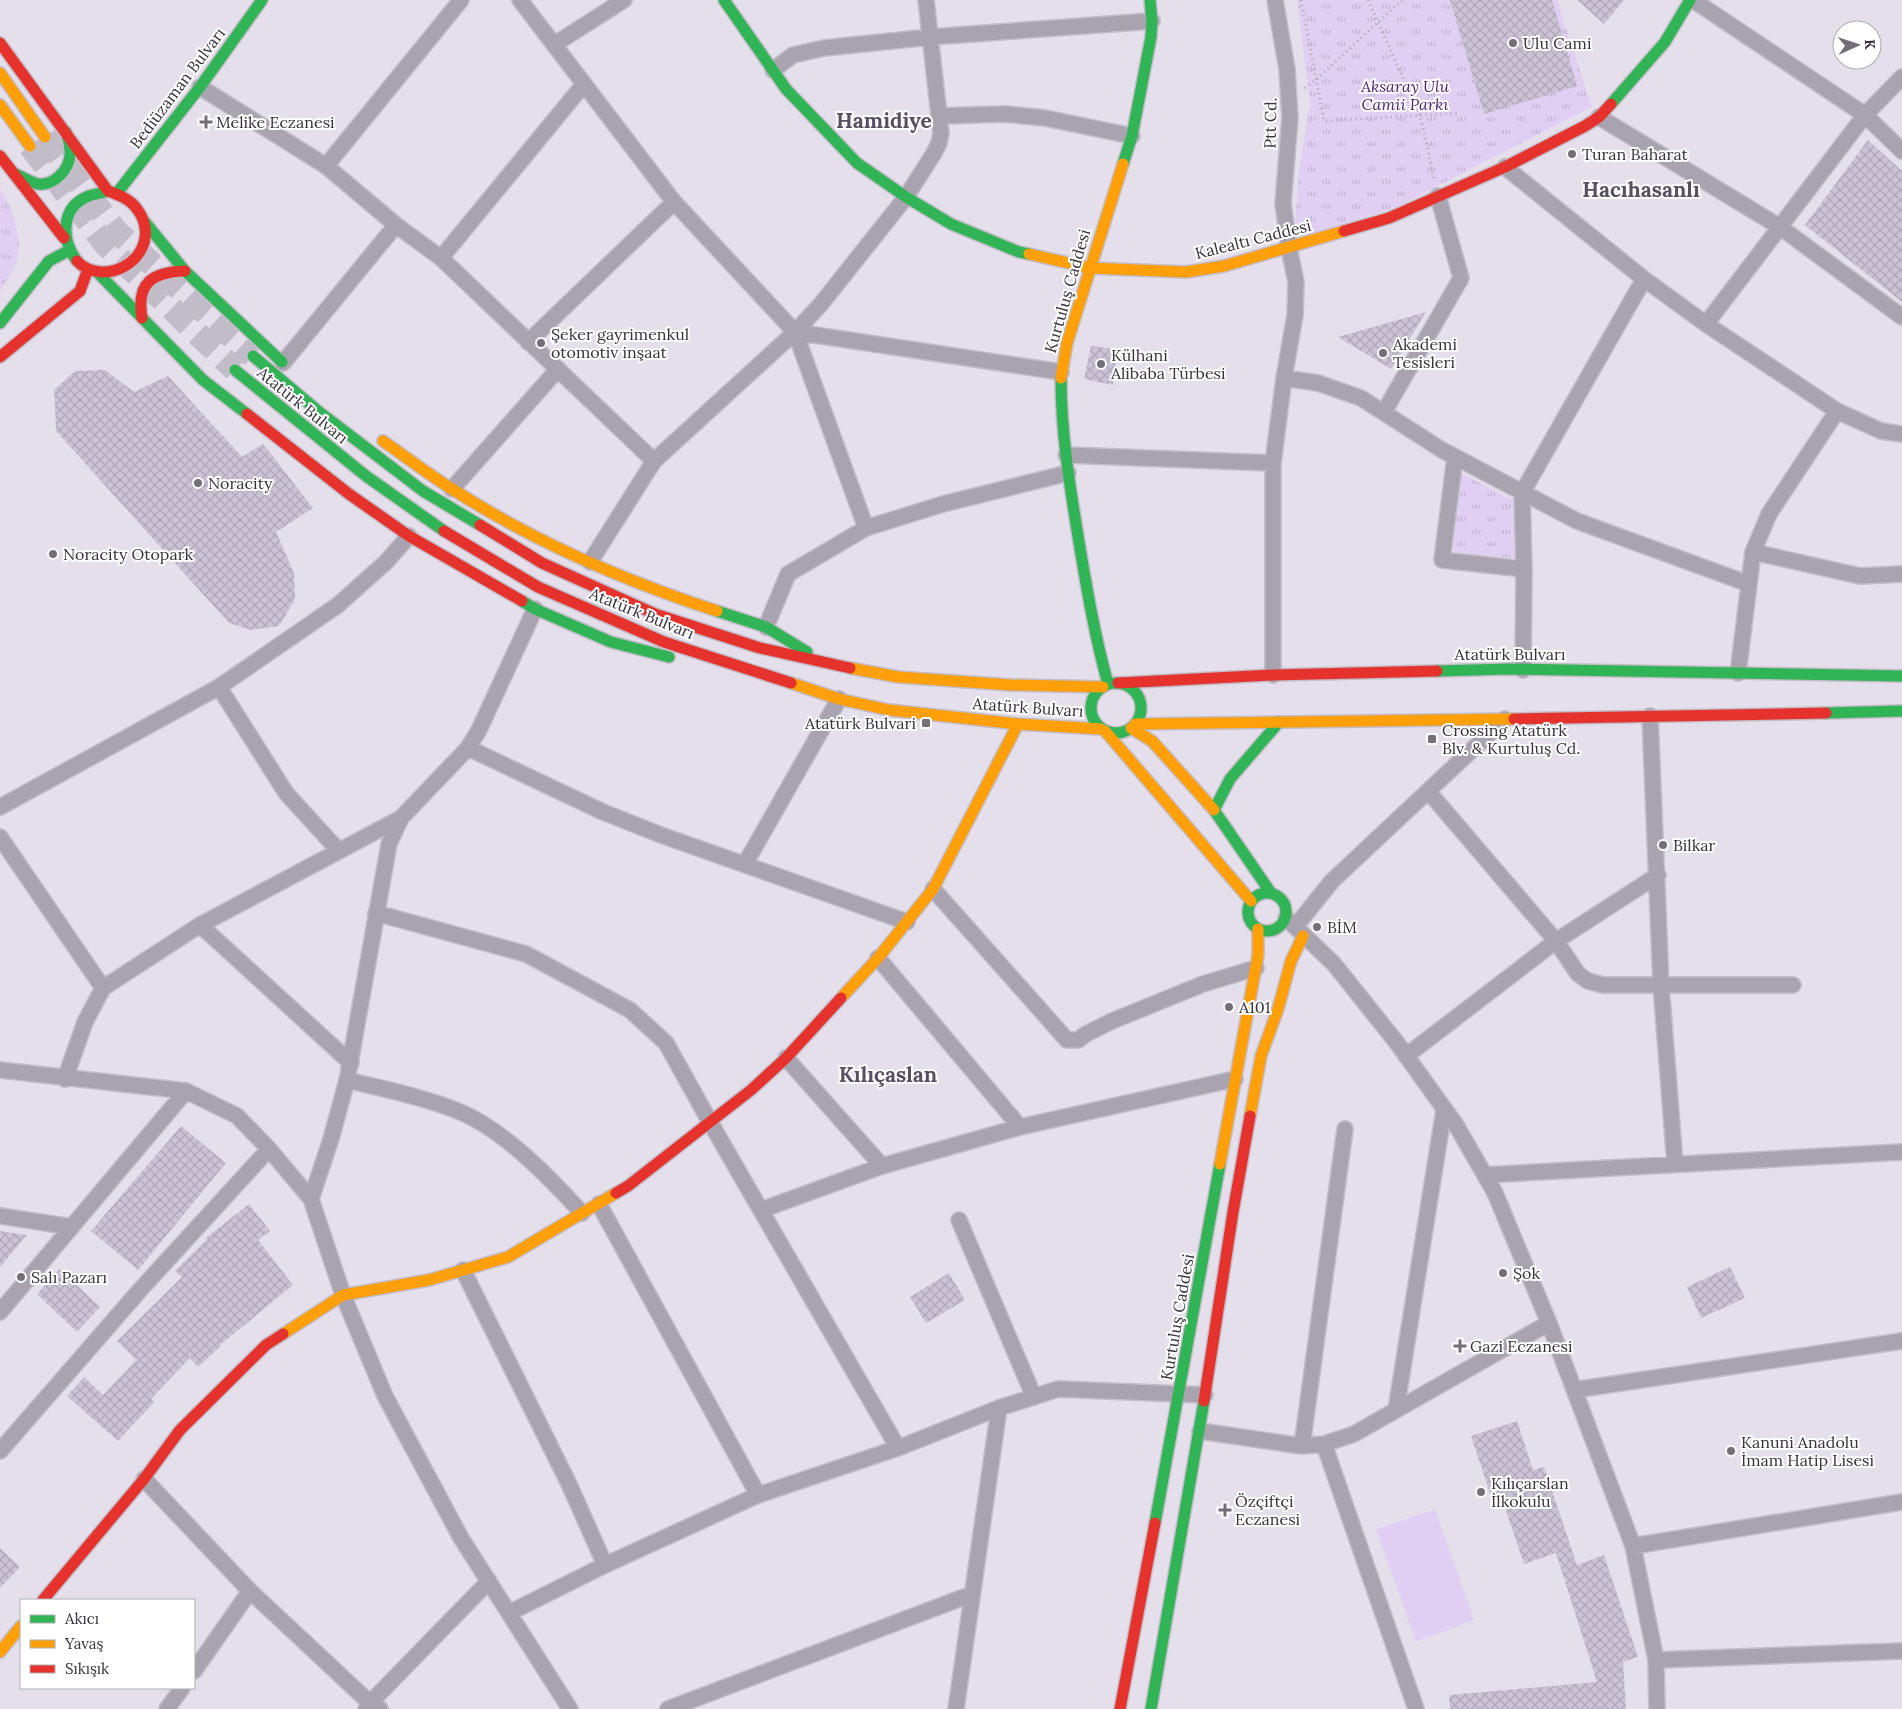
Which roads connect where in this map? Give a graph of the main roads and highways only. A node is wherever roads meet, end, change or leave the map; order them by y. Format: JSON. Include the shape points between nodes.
{"nodes":[{"id":1,"x":262,"y":0,"type":"edge"},
{"id":2,"x":724,"y":0,"type":"edge"},
{"id":3,"x":1150,"y":0,"type":"edge"},
{"id":4,"x":1692,"y":0,"type":"edge"},
{"id":5,"x":0,"y":42,"type":"edge"},
{"id":6,"x":0,"y":73,"type":"edge"},
{"id":7,"x":0,"y":105,"type":"edge"},
{"id":8,"x":66,"y":132,"type":"junction"},
{"id":9,"x":45,"y":137,"type":"tunnel mouth"},
{"id":10,"x":30,"y":146,"type":"tunnel mouth"},
{"id":11,"x":0,"y":156,"type":"edge"},
{"id":12,"x":12,"y":172,"type":"junction"},
{"id":13,"x":112,"y":192,"type":"junction"},
{"id":14,"x":144,"y":221,"type":"junction"},
{"id":15,"x":64,"y":238,"type":"junction"},
{"id":16,"x":68,"y":251,"type":"junction"},
{"id":17,"x":1090,"y":268,"type":"junction"},
{"id":18,"x":92,"y":271,"type":"junction"},
{"id":19,"x":185,"y":271,"type":"junction"},
{"id":20,"x":142,"y":318,"type":"junction"},
{"id":21,"x":0,"y":323,"type":"edge"},
{"id":22,"x":253,"y":356,"type":"tunnel mouth"},
{"id":23,"x":0,"y":357,"type":"edge"},
{"id":24,"x":287,"y":366,"type":"road end"},
{"id":25,"x":235,"y":370,"type":"tunnel mouth"},
{"id":26,"x":376,"y":437,"type":"dead end"},
{"id":27,"x":826,"y":664,"type":"junction"},
{"id":28,"x":1902,"y":676,"type":"edge"},
{"id":29,"x":1110,"y":685,"type":"junction"},
{"id":30,"x":839,"y":699,"type":"junction"},
{"id":31,"x":1902,"y":711,"type":"edge"},
{"id":32,"x":1279,"y":722,"type":"junction"},
{"id":33,"x":1018,"y":724,"type":"junction"},
{"id":34,"x":1133,"y":726,"type":"junction"},
{"id":35,"x":1103,"y":730,"type":"junction"},
{"id":36,"x":1214,"y":810,"type":"junction"},
{"id":37,"x":1271,"y":893,"type":"junction"},
{"id":38,"x":1251,"y":901,"type":"junction"},
{"id":39,"x":1295,"y":927,"type":"junction"},
{"id":40,"x":1258,"y":929,"type":"junction"},
{"id":41,"x":44,"y":1599,"type":"edge"},
{"id":42,"x":20,"y":1627,"type":"edge"},
{"id":43,"x":0,"y":1652,"type":"edge"},
{"id":44,"x":1120,"y":1709,"type":"edge"},
{"id":45,"x":1151,"y":1709,"type":"edge"}],
"edges":[{"from":1,"to":13,"type":"main road","name":"Bediüzaman Bulvarı","via":[[200,87]]},
{"from":2,"to":17,"type":"main road","name":"Kalealtı Caddesi","via":[[786,89],[857,163],[952,224],[1020,252]]},
{"from":3,"to":17,"type":"main road","name":"Kurtuluş Caddesi","via":[[1151,37],[1132,136]]},
{"from":4,"to":17,"type":"main road","name":"Kalealtı Caddesi","via":[[1665,42],[1599,117],[1504,167],[1389,218],[1224,266],[1186,272]]},
{"from":5,"to":8,"type":"main road"},
{"from":6,"to":9,"type":"main road"},
{"from":7,"to":10,"type":"main road"},
{"from":8,"to":12,"type":"main road","via":[[69,162],[58,178],[39,184]]},
{"from":8,"to":13,"type":"main road"},
{"from":11,"to":12,"type":"main road"},
{"from":12,"to":15,"type":"main road"},
{"from":13,"to":14,"type":"main road","via":[[129,199]]},
{"from":13,"to":15,"type":"main road","via":[[90,194],[75,204],[68,214]]},
{"from":14,"to":18,"type":"main road","via":[[144,242],[134,260],[117,271]]},
{"from":14,"to":19,"type":"main road"},
{"from":15,"to":16,"type":"main road"},
{"from":16,"to":18,"type":"main road","via":[[77,262]]},
{"from":16,"to":21,"type":"main road","via":[[49,261]]},
{"from":17,"to":29,"type":"main road","name":"Kurtuluş Caddesi","via":[[1067,343],[1061,403],[1068,473],[1096,642]]},
{"from":18,"to":20,"type":"main road"},
{"from":18,"to":23,"type":"main road","via":[[80,290]]},
{"from":19,"to":20,"type":"main road","via":[[167,271],[149,281],[140,299]]},
{"from":19,"to":24,"type":"main road"},
{"from":20,"to":30,"type":"main road","via":[[202,380],[349,494],[409,536],[535,609],[611,642]]},
{"from":22,"to":27,"type":"main road","name":"Atatürk Bulvarı","via":[[318,411],[423,491],[542,563],[655,614],[760,648]]},
{"from":25,"to":30,"type":"main road","name":"Atatürk Bulvarı","via":[[366,476],[454,538],[538,587],[664,642]]},
{"from":26,"to":27,"type":"main road","via":[[452,489],[528,532],[665,594],[766,627]]},
{"from":27,"to":29,"type":"main road","name":"Atatürk Bulvarı","via":[[898,677],[1011,685]]},
{"from":28,"to":29,"type":"main road","name":"Atatürk Bulvarı","via":[[1523,670],[1273,675]]},
{"from":29,"to":34,"type":"main road","via":[[1132,689],[1140,702],[1139,717]]},
{"from":29,"to":35,"type":"main road","via":[[1097,692],[1091,707],[1095,723]]},
{"from":30,"to":33,"type":"main road","name":"Atatürk Bulvarı","via":[[889,710]]},
{"from":31,"to":32,"type":"main road"},
{"from":32,"to":34,"type":"main road"},
{"from":32,"to":36,"type":"main road","via":[[1230,779]]},
{"from":33,"to":35,"type":"main road","name":"Atatürk Bulvarı"},
{"from":33,"to":41,"type":"main road","via":[[933,888],[878,958],[786,1058],[751,1090],[628,1186],[508,1257],[429,1280],[343,1295],[266,1345],[180,1430]]},
{"from":34,"to":35,"type":"main road","via":[[1118,733]]},
{"from":34,"to":36,"type":"main road","via":[[1152,741]]},
{"from":35,"to":38,"type":"main road"},
{"from":36,"to":37,"type":"main road"},
{"from":37,"to":38,"type":"main road","via":[[1256,896]]},
{"from":37,"to":39,"type":"main road","via":[[1286,905]]},
{"from":38,"to":40,"type":"main road","via":[[1248,909],[1250,921]]},
{"from":39,"to":40,"type":"main road","via":[[1283,924],[1274,930]]},
{"from":39,"to":45,"type":"main road","via":[[1291,961],[1261,1056]]},
{"from":40,"to":44,"type":"main road","name":"Kurtuluş Caddesi","via":[[1256,968]]},
{"from":42,"to":43,"type":"main road"}]}
